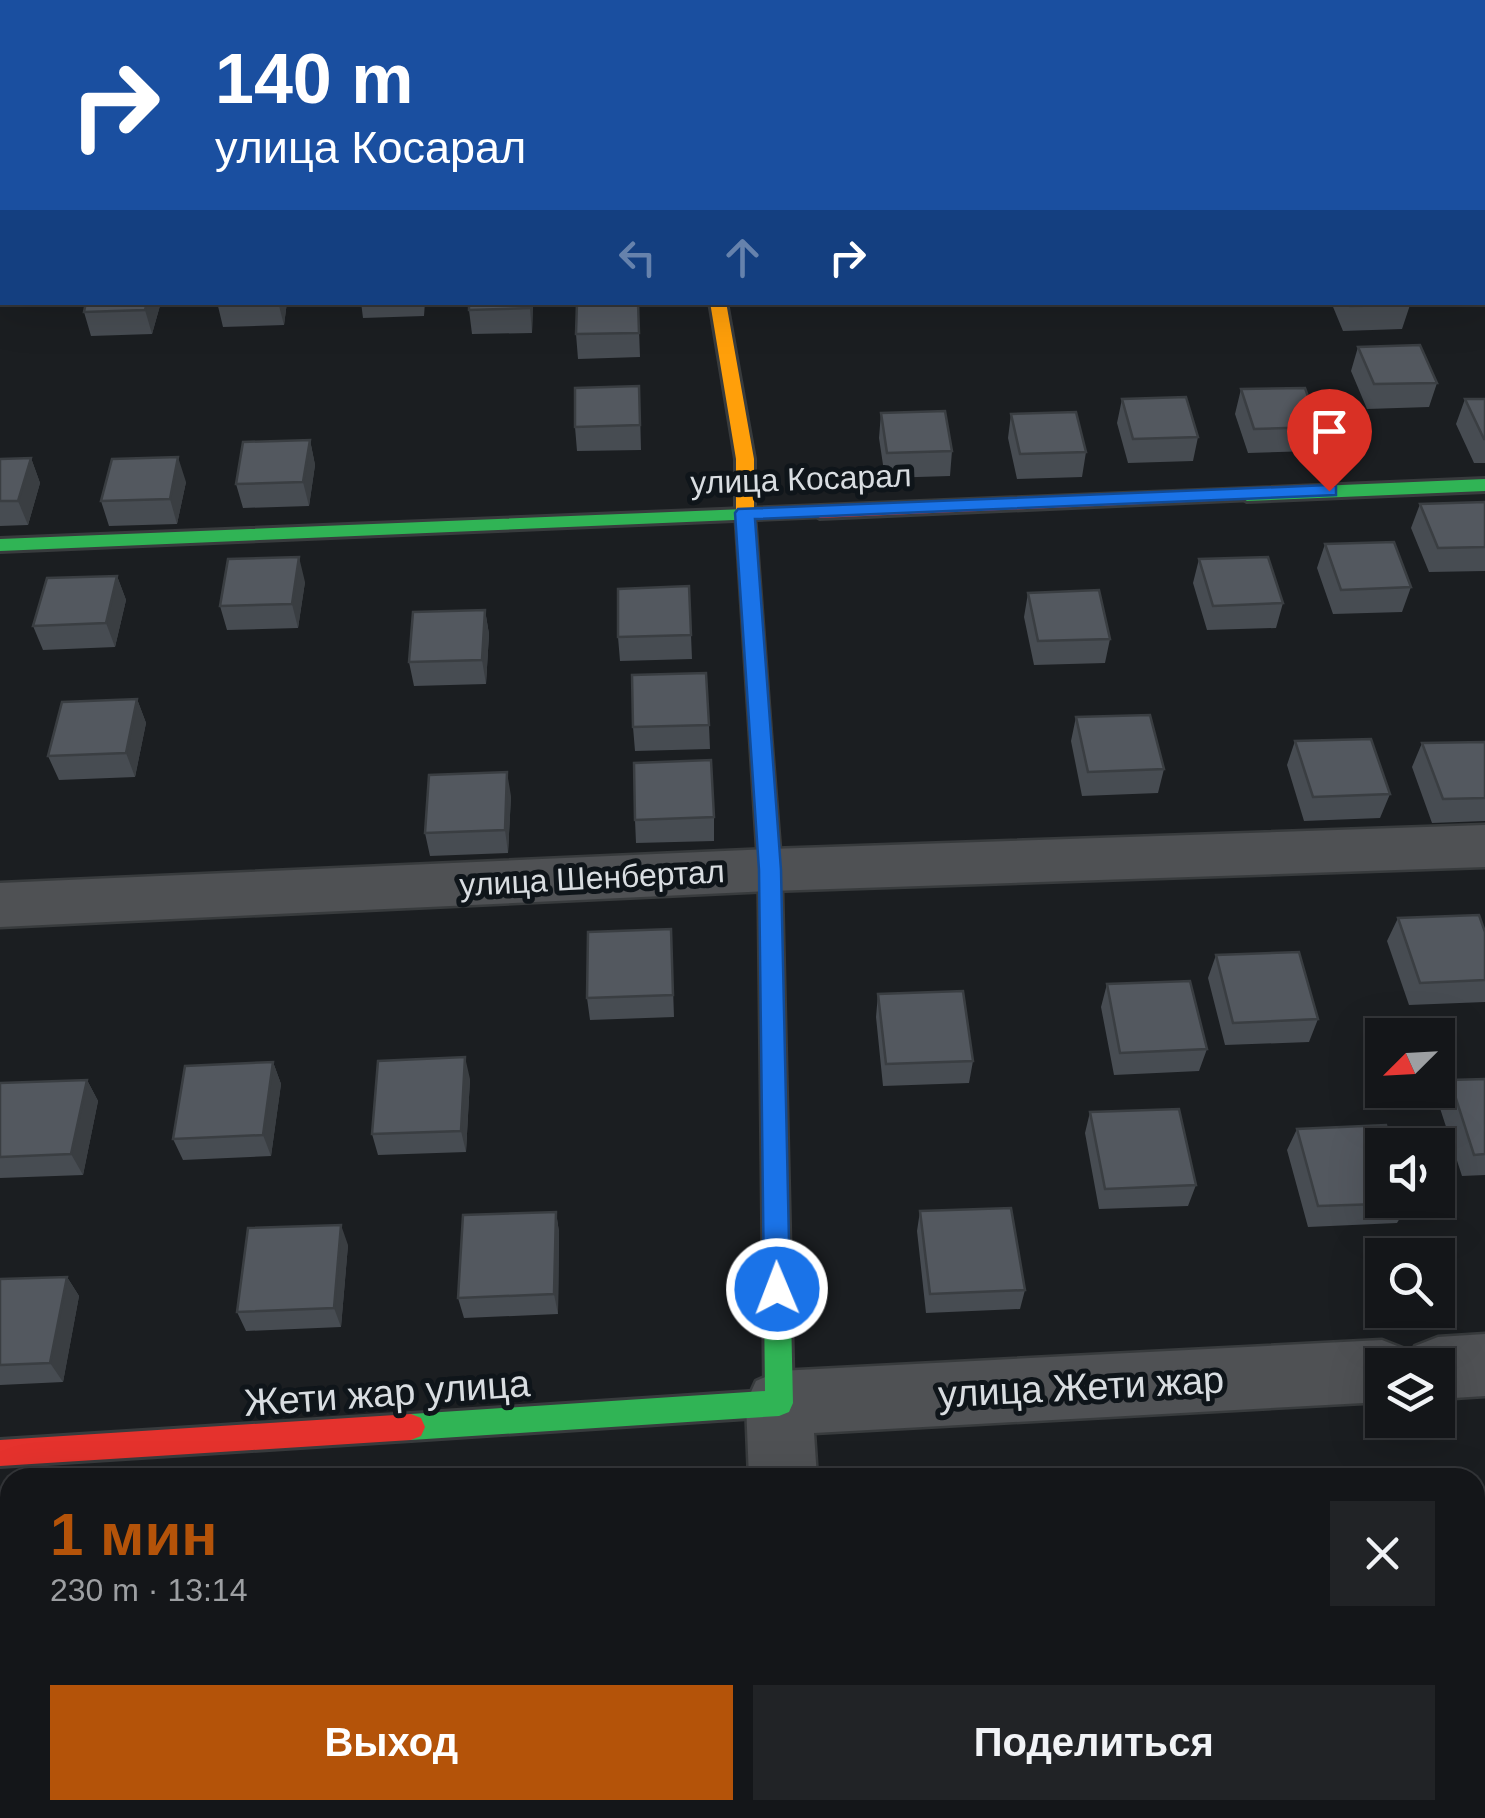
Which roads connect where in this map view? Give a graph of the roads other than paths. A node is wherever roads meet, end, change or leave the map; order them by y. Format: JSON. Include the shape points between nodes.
{"nodes":[{"id":1,"x":0,"y":142,"type":"edge"},
{"id":2,"x":0,"y":192,"type":"edge"},
{"id":3,"x":719,"y":305,"type":"edge"},
{"id":4,"x":1485,"y":485,"type":"edge"},
{"id":5,"x":745,"y":513,"type":"junction"},
{"id":6,"x":0,"y":545,"type":"edge"},
{"id":7,"x":1485,"y":846,"type":"edge"},
{"id":8,"x":770,"y":870,"type":"junction"},
{"id":9,"x":0,"y":905,"type":"edge"},
{"id":10,"x":1485,"y":1365,"type":"edge"},
{"id":11,"x":1455,"y":1367,"type":"edge"},
{"id":12,"x":1365,"y":1371,"type":"edge"},
{"id":13,"x":779,"y":1404,"type":"junction"},
{"id":14,"x":0,"y":1453,"type":"edge"},
{"id":15,"x":782,"y":1468,"type":"edge"}],
"edges":[{"from":1,"to":2,"type":"street"},
{"from":3,"to":5,"type":"street","via":[[745,460]]},
{"from":4,"to":5,"type":"street","name":"улица Косарал"},
{"from":5,"to":6,"type":"street","name":"улица Косарал"},
{"from":5,"to":8,"type":"street"},
{"from":7,"to":8,"type":"street","name":"улица Шенбертал"},
{"from":8,"to":9,"type":"street","name":"улица Шенбертал"},
{"from":8,"to":13,"type":"street"},
{"from":10,"to":11,"type":"street"},
{"from":12,"to":13,"type":"street","name":"улица Жети жар"},
{"from":13,"to":14,"type":"street","name":"Жети жар улица"},
{"from":13,"to":15,"type":"street"}]}
